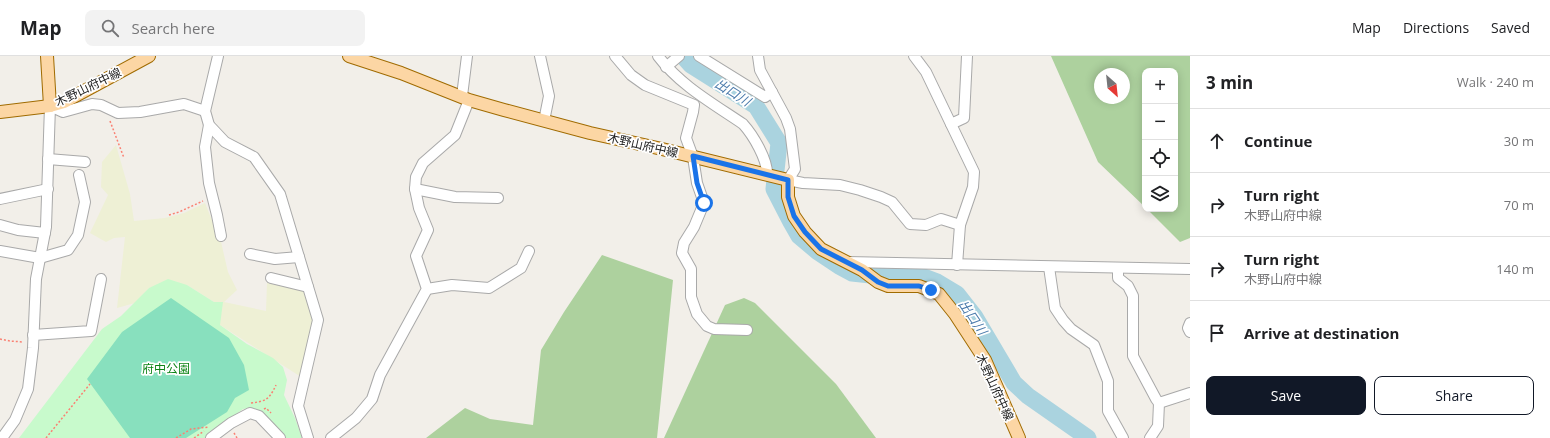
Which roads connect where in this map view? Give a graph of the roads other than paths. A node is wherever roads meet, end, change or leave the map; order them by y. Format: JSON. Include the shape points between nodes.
{"nodes":[{"id":1,"x":47,"y":56,"type":"edge"},
{"id":2,"x":149,"y":56,"type":"edge"},
{"id":3,"x":218,"y":56,"type":"edge"},
{"id":4,"x":349,"y":56,"type":"edge"},
{"id":5,"x":467,"y":56,"type":"edge"},
{"id":6,"x":540,"y":56,"type":"edge"},
{"id":7,"x":615,"y":56,"type":"edge"},
{"id":8,"x":658,"y":56,"type":"edge"},
{"id":9,"x":699,"y":56,"type":"edge"},
{"id":10,"x":758,"y":56,"type":"edge"},
{"id":11,"x":914,"y":56,"type":"edge"},
{"id":12,"x":967,"y":56,"type":"edge"},
{"id":13,"x":371,"y":60,"type":"edge"},
{"id":14,"x":673,"y":61,"type":"edge"},
{"id":15,"x":772,"y":92,"type":"junction"},
{"id":16,"x":466,"y":98,"type":"junction"},
{"id":17,"x":50,"y":106,"type":"junction"},
{"id":18,"x":205,"y":111,"type":"junction"},
{"id":19,"x":0,"y":112,"type":"edge"},
{"id":20,"x":544,"y":121,"type":"junction"},
{"id":21,"x":951,"y":124,"type":"junction"},
{"id":22,"x":210,"y":125,"type":"junction"},
{"id":23,"x":693,"y":156,"type":"junction"},
{"id":24,"x":48,"y":160,"type":"junction"},
{"id":25,"x":85,"y":162,"type":"dead end"},
{"id":26,"x":80,"y":174,"type":"dead end"},
{"id":27,"x":767,"y":175,"type":"junction"},
{"id":28,"x":786,"y":179,"type":"junction"},
{"id":29,"x":48,"y":189,"type":"junction"},
{"id":30,"x":415,"y":189,"type":"junction"},
{"id":31,"x":498,"y":198,"type":"dead end"},
{"id":32,"x":0,"y":199,"type":"edge"},
{"id":33,"x":0,"y":225,"type":"edge"},
{"id":34,"x":960,"y":225,"type":"junction"},
{"id":35,"x":45,"y":234,"type":"junction"},
{"id":36,"x":221,"y":236,"type":"dead end"},
{"id":37,"x":0,"y":251,"type":"edge"},
{"id":38,"x":529,"y":251,"type":"dead end"},
{"id":39,"x":250,"y":254,"type":"dead end"},
{"id":40,"x":299,"y":257,"type":"junction"},
{"id":41,"x":40,"y":258,"type":"junction"},
{"id":42,"x":845,"y":262,"type":"junction"},
{"id":43,"x":957,"y":265,"type":"junction"},
{"id":44,"x":1049,"y":267,"type":"junction"},
{"id":45,"x":1118,"y":268,"type":"junction"},
{"id":46,"x":1190,"y":269,"type":"edge"},
{"id":47,"x":271,"y":278,"type":"dead end"},
{"id":48,"x":101,"y":279,"type":"dead end"},
{"id":49,"x":308,"y":287,"type":"junction"},
{"id":50,"x":427,"y":289,"type":"junction"},
{"id":51,"x":1190,"y":323,"type":"edge"},
{"id":52,"x":747,"y":330,"type":"dead end"},
{"id":53,"x":1190,"y":332,"type":"edge"},
{"id":54,"x":33,"y":338,"type":"junction"},
{"id":55,"x":1190,"y":393,"type":"edge"},
{"id":56,"x":1159,"y":403,"type":"junction"},
{"id":57,"x":2,"y":438,"type":"edge"},
{"id":58,"x":211,"y":438,"type":"edge"},
{"id":59,"x":280,"y":438,"type":"edge"},
{"id":60,"x":308,"y":438,"type":"edge"},
{"id":61,"x":331,"y":438,"type":"edge"},
{"id":62,"x":1019,"y":438,"type":"edge"},
{"id":63,"x":1123,"y":438,"type":"edge"},
{"id":64,"x":1150,"y":438,"type":"edge"}],
"edges":[{"from":1,"to":17,"type":"main road","name":"木野山府中線"},
{"from":2,"to":17,"type":"main road","name":"木野山府中線","via":[[64,102]]},
{"from":3,"to":18,"type":"street"},
{"from":4,"to":13,"type":"main road","name":"木野山府中線"},
{"from":5,"to":16,"type":"street"},
{"from":6,"to":20,"type":"street","via":[[549,96]]},
{"from":7,"to":23,"type":"street","via":[[645,85],[694,104],[686,138]]},
{"from":8,"to":14,"type":"street"},
{"from":9,"to":15,"type":"street","via":[[765,97]]},
{"from":10,"to":15,"type":"street","via":[[760,70]]},
{"from":11,"to":21,"type":"street","via":[[926,72]]},
{"from":12,"to":21,"type":"street","via":[[964,118]]},
{"from":13,"to":16,"type":"main road","name":"木野山府中線"},
{"from":14,"to":27,"type":"street","via":[[683,83],[743,124],[750,132],[767,167]]},
{"from":15,"to":28,"type":"street","via":[[790,129],[795,169]]},
{"from":16,"to":20,"type":"main road","name":"木野山府中線"},
{"from":16,"to":30,"type":"street","via":[[455,135],[423,163],[416,177]]},
{"from":17,"to":18,"type":"street","via":[[63,112],[92,104],[118,113],[184,104]]},
{"from":17,"to":19,"type":"main road"},
{"from":17,"to":24,"type":"street"},
{"from":18,"to":22,"type":"street"},
{"from":20,"to":23,"type":"main road","name":"木野山府中線"},
{"from":21,"to":34,"type":"street","via":[[974,172],[973,187]]},
{"from":22,"to":36,"type":"street","via":[[205,147],[208,183]]},
{"from":22,"to":40,"type":"street","via":[[225,142],[254,157],[280,194]]},
{"from":23,"to":27,"type":"main road","name":"木野山府中線"},
{"from":23,"to":52,"type":"street","via":[[697,183],[704,203],[694,227],[684,242],[682,253],[691,269],[690,297],[697,314],[707,326],[714,329]]},
{"from":24,"to":25,"type":"street"},
{"from":24,"to":29,"type":"street"},
{"from":26,"to":41,"type":"street","via":[[85,202],[78,234],[68,250]]},
{"from":27,"to":28,"type":"main road","name":"木野山府中線"},
{"from":28,"to":34,"type":"street","via":[[840,185],[860,190],[892,202],[910,224],[926,226],[941,219]]},
{"from":28,"to":42,"type":"main road","name":"木野山府中線","via":[[794,216],[805,232],[821,249]]},
{"from":29,"to":32,"type":"street"},
{"from":29,"to":35,"type":"street"},
{"from":30,"to":31,"type":"street","via":[[455,197]]},
{"from":30,"to":50,"type":"street","via":[[428,230],[416,256]]},
{"from":33,"to":35,"type":"street"},
{"from":34,"to":43,"type":"street"},
{"from":35,"to":41,"type":"street"},
{"from":37,"to":41,"type":"street"},
{"from":38,"to":50,"type":"street","via":[[521,268],[489,288],[452,285]]},
{"from":39,"to":40,"type":"street","via":[[275,258]]},
{"from":40,"to":49,"type":"street"},
{"from":41,"to":54,"type":"street","via":[[36,279]]},
{"from":42,"to":43,"type":"street"},
{"from":42,"to":62,"type":"main road","name":"木野山府中線","via":[[888,286],[919,286],[939,294],[985,360]]},
{"from":43,"to":44,"type":"street"},
{"from":44,"to":45,"type":"street"},
{"from":44,"to":63,"type":"street","via":[[1056,308],[1071,329],[1094,345],[1108,381],[1108,411]]},
{"from":45,"to":46,"type":"street"},
{"from":45,"to":56,"type":"street","via":[[1118,278],[1128,286],[1133,296],[1133,356]]},
{"from":47,"to":49,"type":"street"},
{"from":48,"to":54,"type":"street","via":[[91,331]]},
{"from":49,"to":60,"type":"street","via":[[318,320],[298,406]]},
{"from":50,"to":61,"type":"street","via":[[380,375],[372,399],[356,418]]},
{"from":51,"to":53,"type":"street"},
{"from":54,"to":57,"type":"street","via":[[28,389],[15,420]]},
{"from":55,"to":56,"type":"street"},
{"from":56,"to":64,"type":"street","via":[[1158,426]]},
{"from":58,"to":59,"type":"street","via":[[250,413],[259,416]]}]}
